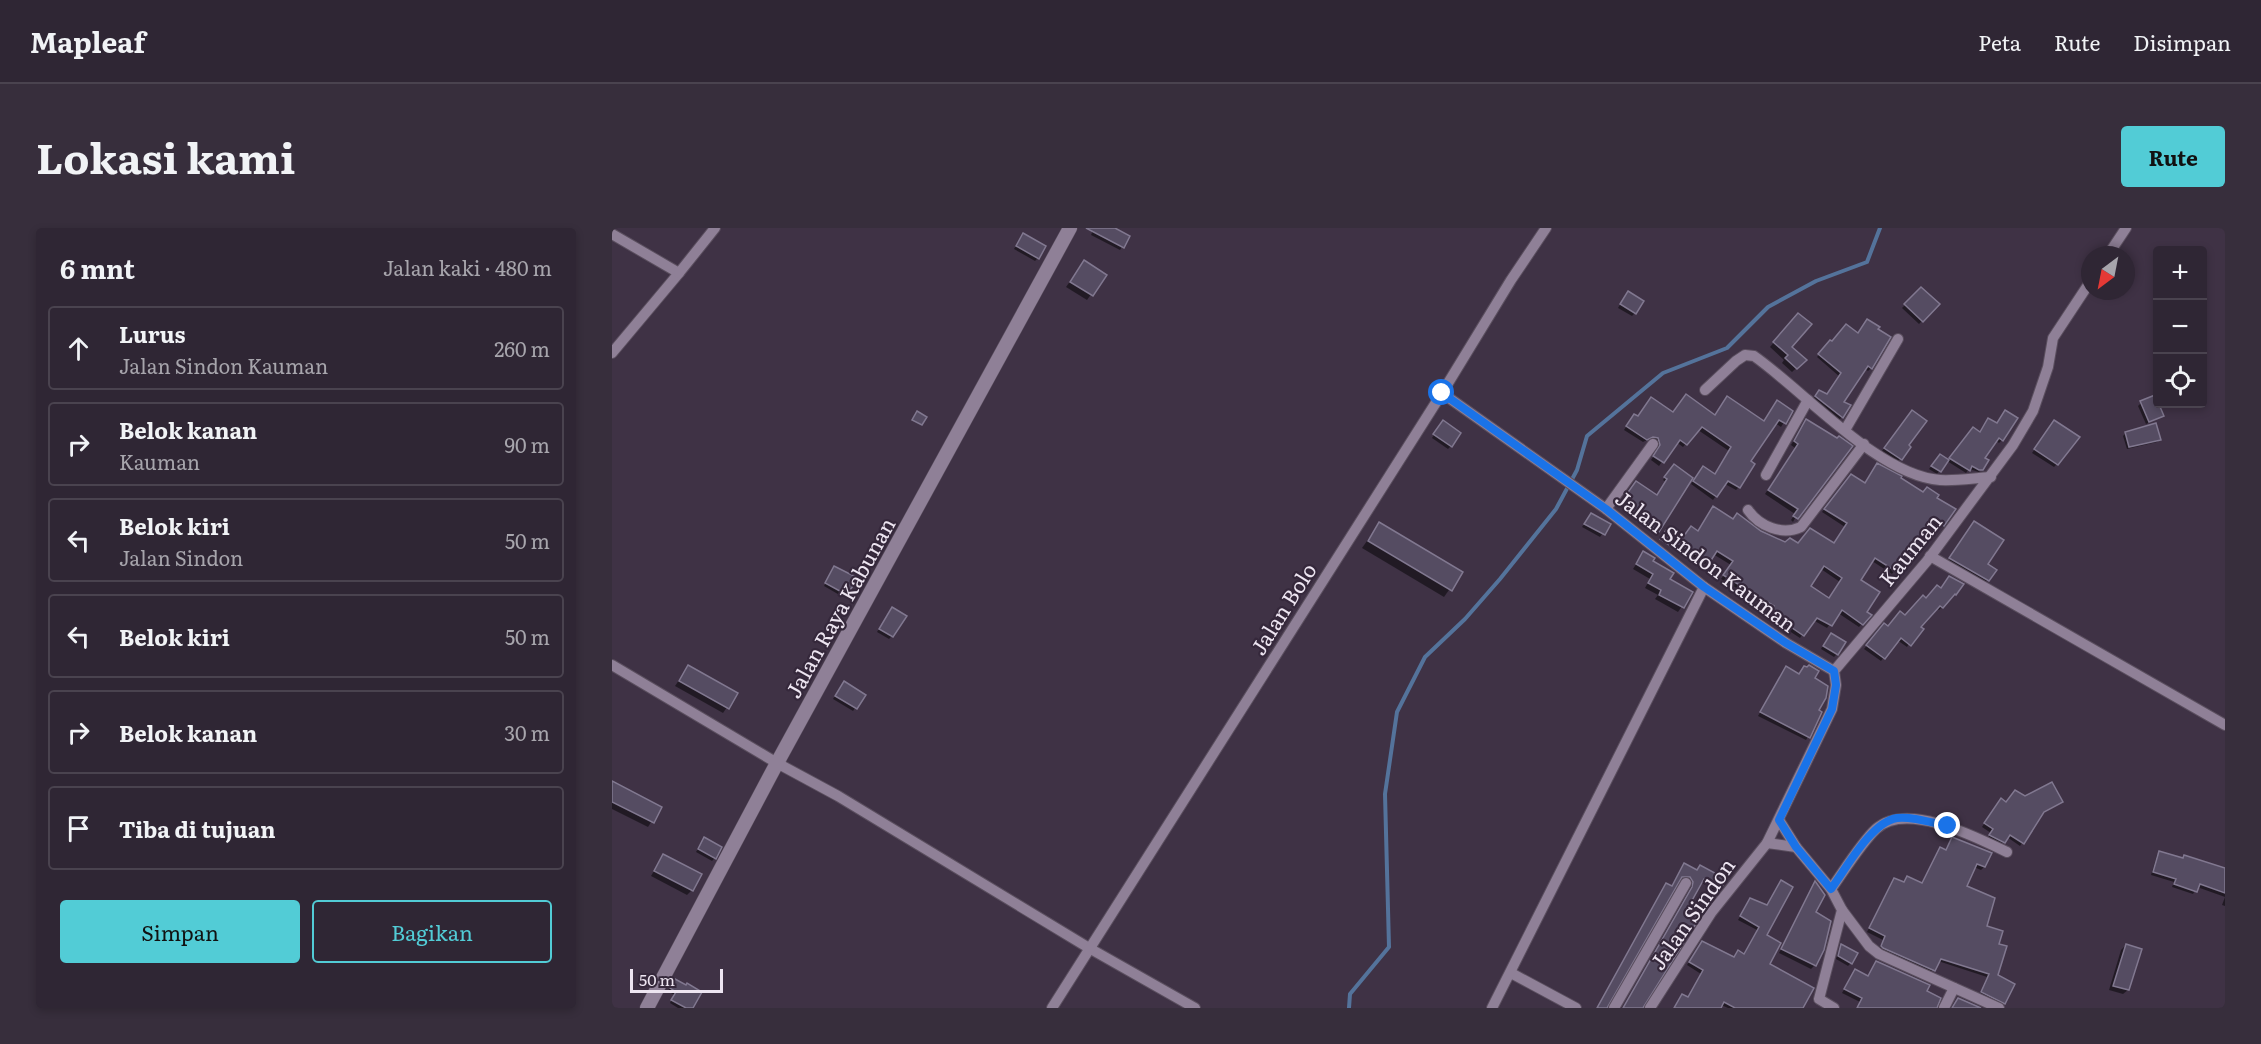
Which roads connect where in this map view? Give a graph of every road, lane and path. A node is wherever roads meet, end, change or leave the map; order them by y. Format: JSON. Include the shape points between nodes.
{"nodes":[{"id":1,"x":715,"y":228,"type":"edge"},
{"id":2,"x":1070,"y":228,"type":"edge"},
{"id":3,"x":1546,"y":228,"type":"edge"},
{"id":4,"x":2126,"y":228,"type":"edge"},
{"id":5,"x":612,"y":234,"type":"edge"},
{"id":6,"x":2114,"y":246,"type":"edge"},
{"id":7,"x":679,"y":273,"type":"junction"},
{"id":8,"x":2081,"y":296,"type":"edge"},
{"id":9,"x":1898,"y":339,"type":"dead end"},
{"id":10,"x":612,"y":352,"type":"edge"},
{"id":11,"x":1705,"y":390,"type":"dead end"},
{"id":12,"x":1442,"y":393,"type":"junction"},
{"id":13,"x":1808,"y":400,"type":"junction"},
{"id":14,"x":1845,"y":430,"type":"junction"},
{"id":15,"x":1653,"y":444,"type":"dead end"},
{"id":16,"x":1864,"y":444,"type":"junction"},
{"id":17,"x":1766,"y":475,"type":"dead end"},
{"id":18,"x":1991,"y":477,"type":"junction"},
{"id":19,"x":1606,"y":509,"type":"junction"},
{"id":20,"x":1748,"y":510,"type":"dead end"},
{"id":21,"x":1930,"y":556,"type":"junction"},
{"id":22,"x":1704,"y":587,"type":"junction"},
{"id":23,"x":612,"y":665,"type":"edge"},
{"id":24,"x":1834,"y":671,"type":"junction"},
{"id":25,"x":2225,"y":725,"type":"edge"},
{"id":26,"x":777,"y":763,"type":"junction"},
{"id":27,"x":1779,"y":820,"type":"junction"},
{"id":28,"x":1767,"y":843,"type":"junction"},
{"id":29,"x":1796,"y":847,"type":"junction"},
{"id":30,"x":2007,"y":852,"type":"dead end"},
{"id":31,"x":1686,"y":883,"type":"dead end"},
{"id":32,"x":1831,"y":889,"type":"junction"},
{"id":33,"x":1842,"y":910,"type":"junction"},
{"id":34,"x":1089,"y":948,"type":"junction"},
{"id":35,"x":1511,"y":973,"type":"junction"},
{"id":36,"x":1954,"y":988,"type":"junction"},
{"id":37,"x":1817,"y":1003,"type":"edge"},
{"id":38,"x":647,"y":1008,"type":"edge"},
{"id":39,"x":1052,"y":1008,"type":"edge"},
{"id":40,"x":1195,"y":1008,"type":"edge"},
{"id":41,"x":1492,"y":1008,"type":"edge"},
{"id":42,"x":1576,"y":1008,"type":"edge"},
{"id":43,"x":1614,"y":1008,"type":"edge"},
{"id":44,"x":1650,"y":1008,"type":"edge"},
{"id":45,"x":1834,"y":1008,"type":"edge"},
{"id":46,"x":1944,"y":1008,"type":"edge"},
{"id":47,"x":1999,"y":1008,"type":"edge"}],
"edges":[{"from":1,"to":7,"type":"street"},
{"from":2,"to":26,"type":"street","name":"Jalan Raya Kabunan"},
{"from":3,"to":12,"type":"street","name":"Jalan Bolo"},
{"from":4,"to":6,"type":"street"},
{"from":5,"to":7,"type":"street"},
{"from":7,"to":10,"type":"street"},
{"from":8,"to":18,"type":"street","name":"Kauman","via":[[2053,338],[2033,411]]},
{"from":9,"to":14,"type":"street"},
{"from":11,"to":13,"type":"street","via":[[1745,355],[1754,356]]},
{"from":12,"to":19,"type":"street","name":"Jalan Sindon Kauman"},
{"from":12,"to":34,"type":"street","name":"Jalan Bolo"},
{"from":13,"to":14,"type":"street"},
{"from":13,"to":17,"type":"street"},
{"from":14,"to":16,"type":"street"},
{"from":15,"to":19,"type":"street"},
{"from":16,"to":18,"type":"street","via":[[1910,472],[1939,480]]},
{"from":16,"to":20,"type":"street","via":[[1801,527],[1792,532],[1776,530],[1753,518]]},
{"from":18,"to":21,"type":"street","name":"Kauman"},
{"from":19,"to":22,"type":"street","name":"Jalan Sindon Kauman"},
{"from":21,"to":24,"type":"street","name":"Kauman"},
{"from":21,"to":25,"type":"street"},
{"from":22,"to":24,"type":"street","name":"Jalan Sindon Kauman"},
{"from":22,"to":35,"type":"street"},
{"from":23,"to":26,"type":"street"},
{"from":24,"to":27,"type":"street","via":[[1832,709]]},
{"from":26,"to":34,"type":"street"},
{"from":26,"to":38,"type":"street","name":"Jalan Raya Kabunan"},
{"from":27,"to":28,"type":"street"},
{"from":27,"to":29,"type":"street"},
{"from":28,"to":29,"type":"street"},
{"from":28,"to":44,"type":"street","name":"Jalan Sindon","via":[[1711,913]]},
{"from":29,"to":32,"type":"street"},
{"from":30,"to":32,"type":"street","via":[[1962,830],[1898,818],[1875,829]]},
{"from":31,"to":43,"type":"street"},
{"from":32,"to":33,"type":"street"},
{"from":33,"to":36,"type":"street","via":[[1879,954]]},
{"from":33,"to":37,"type":"street"},
{"from":34,"to":39,"type":"street","name":"Jalan Bolo"},
{"from":34,"to":40,"type":"street"},
{"from":35,"to":41,"type":"street"},
{"from":35,"to":42,"type":"street"},
{"from":36,"to":46,"type":"street"},
{"from":36,"to":47,"type":"street"},
{"from":37,"to":45,"type":"street"}]}
